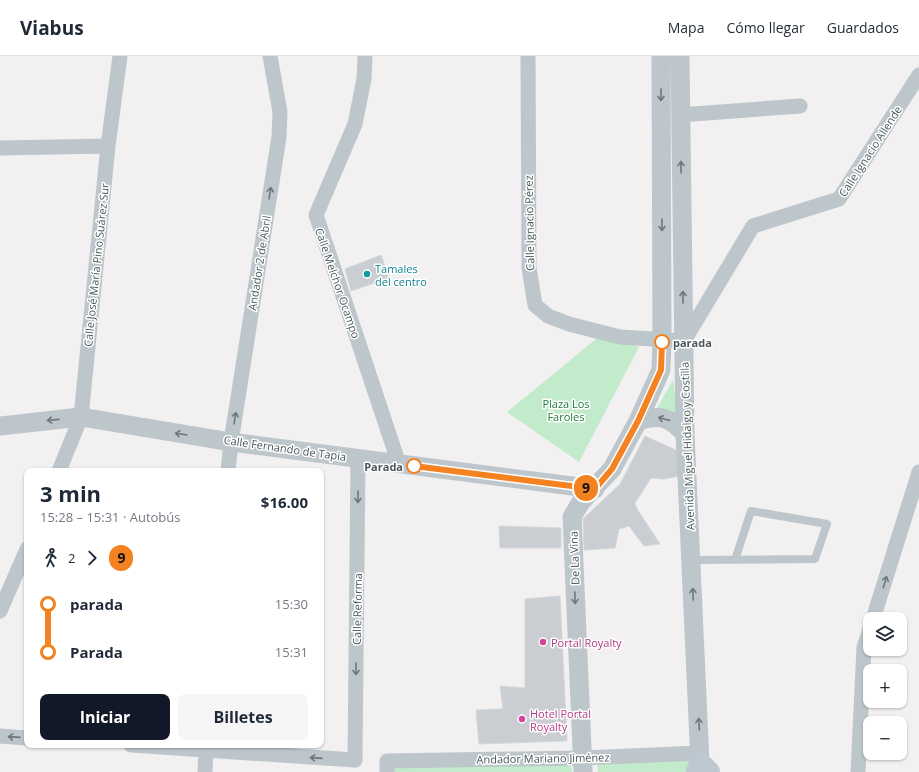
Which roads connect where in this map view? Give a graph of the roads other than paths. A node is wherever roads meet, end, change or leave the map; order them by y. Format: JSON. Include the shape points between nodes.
{"nodes":[{"id":1,"x":120,"y":56,"type":"edge"},
{"id":2,"x":270,"y":56,"type":"edge"},
{"id":3,"x":365,"y":56,"type":"edge"},
{"id":4,"x":528,"y":56,"type":"edge"},
{"id":5,"x":661,"y":56,"type":"edge"},
{"id":6,"x":680,"y":56,"type":"edge"},
{"id":7,"x":919,"y":74,"type":"edge"},
{"id":8,"x":800,"y":106,"type":"dead end"},
{"id":9,"x":680,"y":116,"type":"junction"},
{"id":10,"x":108,"y":146,"type":"junction"},
{"id":11,"x":0,"y":148,"type":"edge"},
{"id":12,"x":662,"y":340,"type":"junction"},
{"id":13,"x":684,"y":341,"type":"junction"},
{"id":14,"x":661,"y":370,"type":"joint"},
{"id":15,"x":81,"y":418,"type":"junction"},
{"id":16,"x":638,"y":421,"type":"junction"},
{"id":17,"x":0,"y":426,"type":"edge"},
{"id":18,"x":685,"y":434,"type":"junction"},
{"id":19,"x":231,"y":442,"type":"junction"},
{"id":20,"x":358,"y":458,"type":"junction"},
{"id":21,"x":399,"y":464,"type":"junction"},
{"id":22,"x":60,"y":468,"type":"edge"},
{"id":23,"x":228,"y":468,"type":"edge"},
{"id":24,"x":919,"y":472,"type":"edge"},
{"id":25,"x":595,"y":489,"type":"junction"},
{"id":26,"x":24,"y":556,"type":"edge"},
{"id":27,"x":691,"y":560,"type":"junction"},
{"id":28,"x":735,"y":560,"type":"junction"},
{"id":29,"x":0,"y":611,"type":"edge"},
{"id":30,"x":875,"y":612,"type":"edge"},
{"id":31,"x":864,"y":656,"type":"edge"},
{"id":32,"x":0,"y":736,"type":"edge"},
{"id":33,"x":24,"y":738,"type":"edge"},
{"id":34,"x":206,"y":748,"type":"edge"},
{"id":35,"x":217,"y":748,"type":"edge"},
{"id":36,"x":582,"y":765,"type":"edge"},
{"id":37,"x":702,"y":765,"type":"edge"},
{"id":38,"x":387,"y":766,"type":"edge"},
{"id":39,"x":205,"y":772,"type":"edge"},
{"id":40,"x":858,"y":772,"type":"edge"}],
"edges":[{"from":1,"to":10,"type":"street","name":"Calle José María Pino Suárez Sur"},
{"from":19,"to":2,"type":"street","name":"Andador 2 de Abril","one_way":true,"via":[[280,136],[280,112]]},
{"from":3,"to":21,"type":"street","name":"Calle Melchor Ocampo","via":[[364,79],[355,124],[316,215]]},
{"from":4,"to":12,"type":"street","name":"Calle Ignacio Pérez","via":[[528,268],[535,304],[548,316],[569,324],[620,337]]},
{"from":5,"to":12,"type":"street","name":"Avenida Miguel Hidalgo y Costilla","one_way":true},
{"from":6,"to":9,"type":"street","name":"Avenida Miguel Hidalgo y Costilla"},
{"from":7,"to":13,"type":"street","name":"Calle Ignacio Allende","via":[[840,199],[753,226]]},
{"from":8,"to":9,"type":"street"},
{"from":13,"to":9,"type":"street","name":"Avenida Miguel Hidalgo y Costilla","one_way":true},
{"from":10,"to":11,"type":"street"},
{"from":10,"to":15,"type":"street","name":"Calle José María Pino Suárez Sur"},
{"from":12,"to":13,"type":"street","name":"Calle Ignacio Pérez"},
{"from":12,"to":14,"type":"street","name":"Avenida Miguel Hidalgo y Costilla"},
{"from":13,"to":18,"type":"street","name":"Avenida Miguel Hidalgo y Costilla"},
{"from":14,"to":16,"type":"street","name":"De La Vina"},
{"from":15,"to":17,"type":"street","name":"Calle Fernando de Tapia","one_way":true},
{"from":19,"to":15,"type":"street","name":"Calle Fernando de Tapia","one_way":true},
{"from":15,"to":22,"type":"street","name":"Calle José María Pino Suárez Sur"},
{"from":18,"to":16,"type":"street","one_way":true,"via":[[676,424],[664,418],[651,417]]},
{"from":16,"to":25,"type":"street","name":"De La Vina","via":[[612,469]]},
{"from":18,"to":27,"type":"street","name":"Avenida Miguel Hidalgo y Costilla"},
{"from":19,"to":20,"type":"street","name":"Calle Fernando de Tapia"},
{"from":19,"to":23,"type":"street","name":"Andador 2 de Abril"},
{"from":20,"to":21,"type":"street","name":"Calle Fernando de Tapia"},
{"from":20,"to":35,"type":"street","name":"Calle Reforma","one_way":true,"via":[[355,760]]},
{"from":21,"to":25,"type":"street","name":"Calle Fernando de Tapia"},
{"from":30,"to":24,"type":"street","one_way":true},
{"from":25,"to":36,"type":"street","name":"De La Vina","one_way":true,"via":[[581,502],[572,517]]},
{"from":26,"to":29,"type":"street"},
{"from":27,"to":28,"type":"lane"},
{"from":37,"to":27,"type":"street","name":"Avenida Miguel Hidalgo y Costilla","one_way":true},
{"from":28,"to":28,"type":"lane","via":[[815,559],[827,524],[751,511]]},
{"from":31,"to":40,"type":"street"},
{"from":33,"to":32,"type":"street","one_way":true},
{"from":34,"to":39,"type":"street"},
{"from":36,"to":37,"type":"street","name":"Andador Mariano Jiménez"},
{"from":36,"to":38,"type":"street","name":"Andador Mariano Jiménez"}]}
